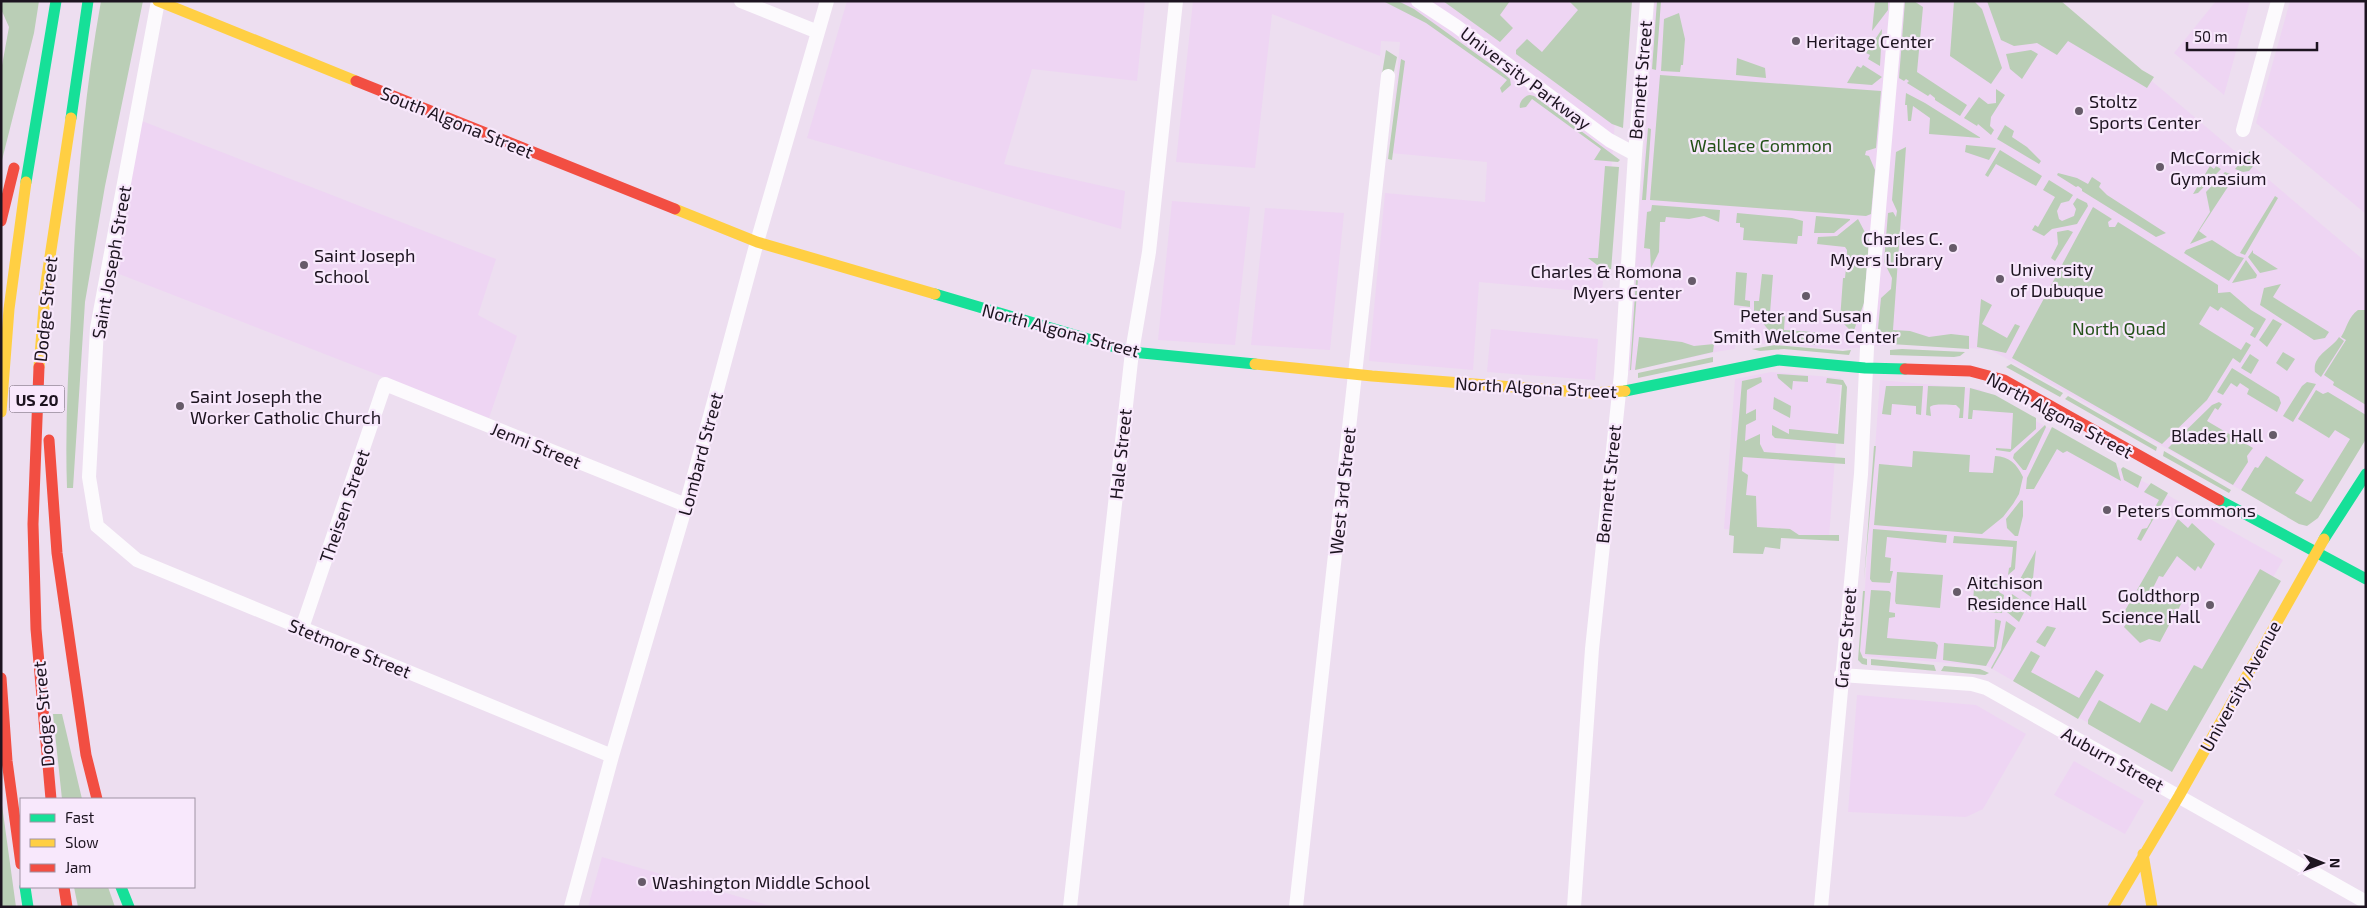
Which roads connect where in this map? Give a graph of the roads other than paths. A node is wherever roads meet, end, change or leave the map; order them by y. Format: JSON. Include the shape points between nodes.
{"nodes":[{"id":1,"x":56,"y":1,"type":"edge"},
{"id":2,"x":88,"y":1,"type":"edge"},
{"id":3,"x":158,"y":1,"type":"edge"},
{"id":4,"x":742,"y":1,"type":"edge"},
{"id":5,"x":827,"y":1,"type":"edge"},
{"id":6,"x":1176,"y":1,"type":"edge"},
{"id":7,"x":1418,"y":1,"type":"edge"},
{"id":8,"x":1647,"y":1,"type":"edge"},
{"id":9,"x":1897,"y":1,"type":"edge"},
{"id":10,"x":2278,"y":1,"type":"edge"},
{"id":11,"x":818,"y":32,"type":"junction"},
{"id":12,"x":1388,"y":76,"type":"dead end"},
{"id":13,"x":2243,"y":130,"type":"dead end"},
{"id":14,"x":1634,"y":154,"type":"junction"},
{"id":15,"x":1,"y":221,"type":"edge"},
{"id":16,"x":756,"y":242,"type":"junction"},
{"id":17,"x":43,"y":314,"type":"junction"},
{"id":18,"x":1132,"y":352,"type":"junction"},
{"id":19,"x":1867,"y":368,"type":"junction"},
{"id":20,"x":1355,"y":374,"type":"junction"},
{"id":21,"x":385,"y":384,"type":"joint"},
{"id":22,"x":1619,"y":392,"type":"junction"},
{"id":23,"x":1,"y":412,"type":"edge"},
{"id":24,"x":2366,"y":474,"type":"edge"},
{"id":25,"x":686,"y":505,"type":"junction"},
{"id":26,"x":97,"y":526,"type":"joint"},
{"id":27,"x":2316,"y":552,"type":"junction"},
{"id":28,"x":2366,"y":578,"type":"edge"},
{"id":29,"x":302,"y":628,"type":"junction"},
{"id":30,"x":1842,"y":675,"type":"junction"},
{"id":31,"x":1,"y":678,"type":"edge"},
{"id":32,"x":612,"y":756,"type":"junction"},
{"id":33,"x":2179,"y":796,"type":"junction"},
{"id":34,"x":51,"y":798,"type":"edge"},
{"id":35,"x":97,"y":798,"type":"edge"},
{"id":36,"x":2143,"y":854,"type":"junction"},
{"id":37,"x":20,"y":857,"type":"edge"},
{"id":38,"x":25,"y":888,"type":"edge"},
{"id":39,"x":64,"y":888,"type":"edge"},
{"id":40,"x":121,"y":888,"type":"edge"},
{"id":41,"x":2366,"y":902,"type":"edge"},
{"id":42,"x":28,"y":907,"type":"edge"},
{"id":43,"x":67,"y":907,"type":"edge"},
{"id":44,"x":129,"y":907,"type":"edge"},
{"id":45,"x":571,"y":907,"type":"edge"},
{"id":46,"x":1070,"y":907,"type":"edge"},
{"id":47,"x":1296,"y":907,"type":"edge"},
{"id":48,"x":1574,"y":907,"type":"edge"},
{"id":49,"x":1821,"y":907,"type":"edge"},
{"id":50,"x":2113,"y":907,"type":"edge"},
{"id":51,"x":2152,"y":907,"type":"edge"}],
"edges":[{"from":1,"to":15,"type":"main road"},
{"from":1,"to":23,"type":"main road","name":"Dodge Street","number":"US 20","via":[[17,237]]},
{"from":2,"to":17,"type":"main road","name":"Dodge Street","number":"US 20"},
{"from":3,"to":16,"type":"main road","name":"South Algona Street"},
{"from":3,"to":26,"type":"street","name":"Saint Joseph Street","via":[[97,328],[89,477]]},
{"from":4,"to":11,"type":"street"},
{"from":5,"to":11,"type":"street","name":"Lombard Street"},
{"from":6,"to":18,"type":"street","name":"Hale Street","via":[[1149,252]]},
{"from":7,"to":14,"type":"street","name":"University Parkway","via":[[1609,140]]},
{"from":8,"to":14,"type":"street","name":"Bennett Street"},
{"from":9,"to":19,"type":"street","name":"Grace Street"},
{"from":10,"to":13,"type":"street"},
{"from":11,"to":16,"type":"street","name":"Lombard Street"},
{"from":12,"to":20,"type":"street","name":"West 3rd Street"},
{"from":14,"to":22,"type":"street","name":"Bennett Street"},
{"from":16,"to":18,"type":"main road","name":"North Algona Street"},
{"from":16,"to":25,"type":"street","name":"Lombard Street"},
{"from":17,"to":34,"type":"main road","name":"Dodge Street","number":"US 20","via":[[38,362],[33,524],[36,629]]},
{"from":17,"to":35,"type":"main road","via":[[57,553],[86,755]]},
{"from":18,"to":20,"type":"main road","name":"North Algona Street"},
{"from":18,"to":46,"type":"street","name":"Hale Street"},
{"from":19,"to":22,"type":"main road","name":"North Algona Street","via":[[1768,360]]},
{"from":19,"to":27,"type":"main road","name":"North Algona Street","via":[[1970,370],[1998,377]]},
{"from":19,"to":30,"type":"street","name":"Grace Street"},
{"from":20,"to":22,"type":"main road","name":"North Algona Street","via":[[1502,387]]},
{"from":20,"to":47,"type":"street","name":"West 3rd Street"},
{"from":21,"to":25,"type":"street","name":"Jenni Street"},
{"from":21,"to":29,"type":"street","name":"Theisen Street"},
{"from":22,"to":48,"type":"street","name":"Bennett Street","via":[[1592,649]]},
{"from":24,"to":27,"type":"main road","name":"University Avenue"},
{"from":25,"to":32,"type":"street","name":"Lombard Street"},
{"from":26,"to":29,"type":"street","name":"Stetmore Street","via":[[137,560]]},
{"from":27,"to":28,"type":"main road","name":"North Algona Street"},
{"from":27,"to":33,"type":"main road","name":"University Avenue"},
{"from":29,"to":32,"type":"street","name":"Stetmore Street"},
{"from":30,"to":33,"type":"street","name":"Auburn Street","via":[[1972,684],[1986,688]]},
{"from":30,"to":49,"type":"street","name":"Grace Street"},
{"from":31,"to":37,"type":"main road","via":[[7,761]]},
{"from":32,"to":45,"type":"street","name":"Lombard Street"},
{"from":33,"to":36,"type":"main road","name":"University Avenue"},
{"from":33,"to":41,"type":"street","name":"Auburn Street"},
{"from":36,"to":50,"type":"main road","name":"University Avenue"},
{"from":36,"to":51,"type":"main road"},
{"from":38,"to":42,"type":"main road"},
{"from":39,"to":43,"type":"main road"},
{"from":40,"to":44,"type":"main road"}]}
